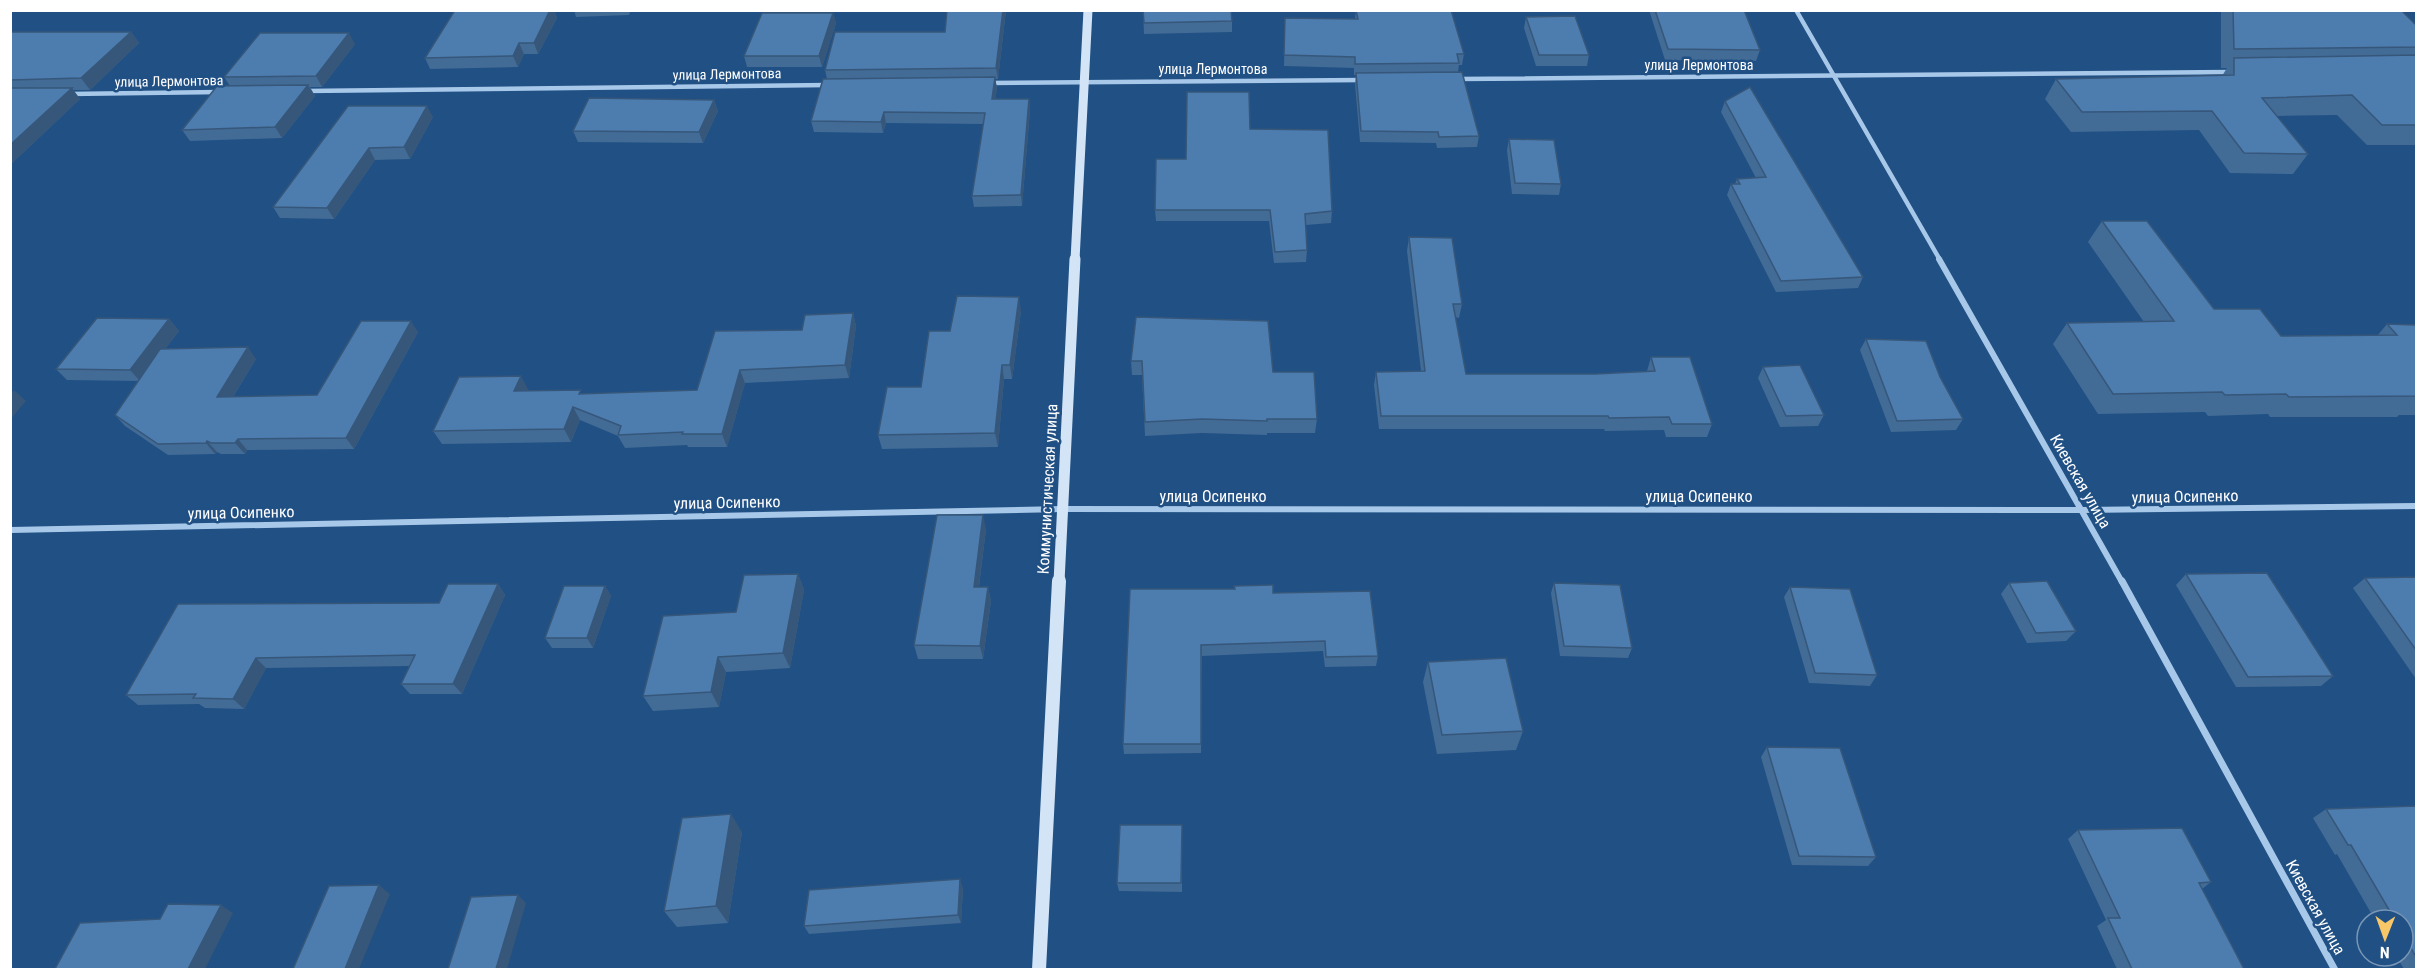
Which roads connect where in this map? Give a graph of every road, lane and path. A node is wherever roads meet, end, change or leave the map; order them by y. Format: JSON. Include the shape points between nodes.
{"nodes":[{"id":1,"x":1088,"y":10,"type":"edge"},
{"id":2,"x":1796,"y":10,"type":"edge"},
{"id":3,"x":2238,"y":72,"type":"edge"},
{"id":4,"x":1834,"y":76,"type":"junction"},
{"id":5,"x":1454,"y":79,"type":"edge"},
{"id":6,"x":1370,"y":80,"type":"edge"},
{"id":7,"x":1085,"y":82,"type":"junction"},
{"id":8,"x":977,"y":83,"type":"edge"},
{"id":9,"x":834,"y":85,"type":"edge"},
{"id":10,"x":297,"y":91,"type":"edge"},
{"id":11,"x":225,"y":92,"type":"edge"},
{"id":12,"x":58,"y":94,"type":"edge"},
{"id":13,"x":2416,"y":506,"type":"edge"},
{"id":14,"x":1063,"y":509,"type":"junction"},
{"id":15,"x":2083,"y":510,"type":"junction"},
{"id":16,"x":10,"y":530,"type":"edge"},
{"id":17,"x":1039,"y":969,"type":"edge"},
{"id":18,"x":2336,"y":969,"type":"edge"}],
"edges":[{"from":1,"to":7,"type":"street","name":"Коммунистическая улица"},
{"from":2,"to":4,"type":"street","name":"Киевская улица"},
{"from":3,"to":4,"type":"street","name":"улица Лермонтова"},
{"from":4,"to":5,"type":"street","name":"улица Лермонтова"},
{"from":4,"to":15,"type":"street","name":"Киевская улица"},
{"from":6,"to":7,"type":"street","name":"улица Лермонтова"},
{"from":7,"to":8,"type":"street","name":"улица Лермонтова"},
{"from":7,"to":14,"type":"street","name":"Коммунистическая улица"},
{"from":9,"to":10,"type":"street","name":"улица Лермонтова"},
{"from":11,"to":12,"type":"street","name":"улица Лермонтова"},
{"from":13,"to":15,"type":"street","name":"улица Осипенко"},
{"from":14,"to":15,"type":"street","name":"улица Осипенко"},
{"from":14,"to":16,"type":"street","name":"улица Осипенко"},
{"from":14,"to":17,"type":"street","name":"Коммунистическая улица"},
{"from":15,"to":18,"type":"street","name":"Киевская улица"}]}
